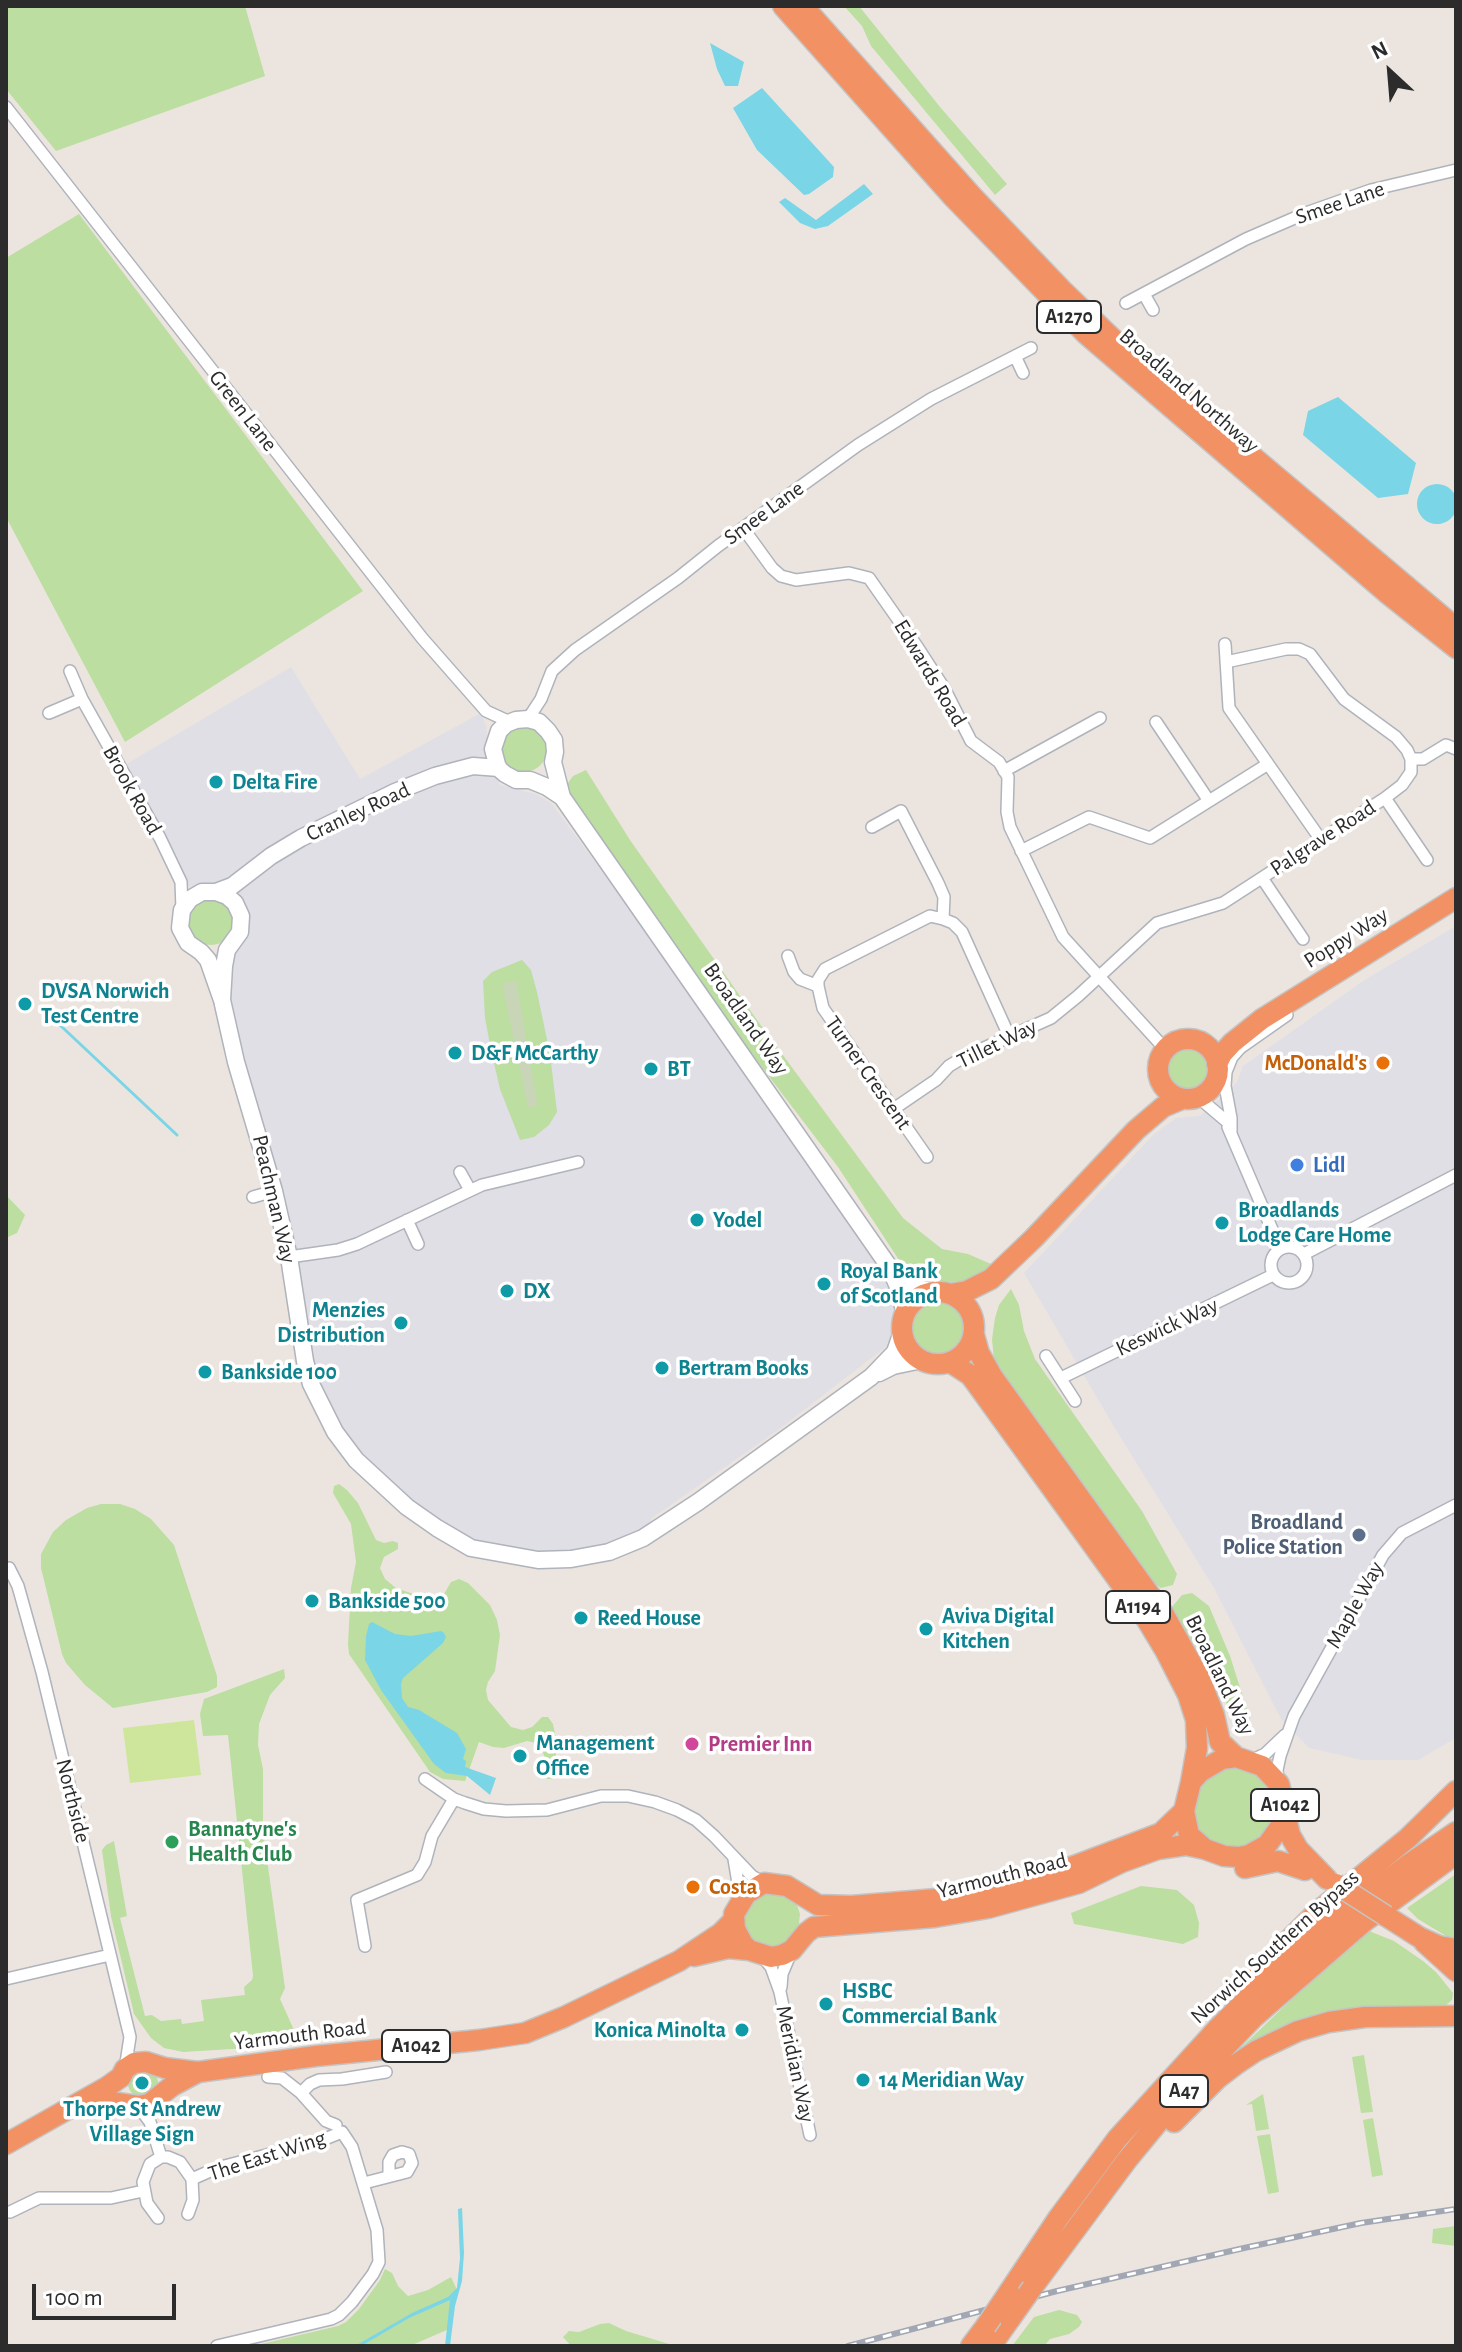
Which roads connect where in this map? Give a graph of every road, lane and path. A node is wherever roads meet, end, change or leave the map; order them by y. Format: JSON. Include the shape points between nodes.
{"nodes":[{"id":1,"x":783,"y":6,"type":"edge"},
{"id":2,"x":803,"y":6,"type":"edge"},
{"id":3,"x":6,"y":107,"type":"edge"},
{"id":4,"x":1456,"y":170,"type":"edge"},
{"id":5,"x":1144,"y":294,"type":"junction"},
{"id":6,"x":1126,"y":303,"type":"dead end"},
{"id":7,"x":1153,"y":310,"type":"dead end"},
{"id":8,"x":1031,"y":348,"type":"dead end"},
{"id":9,"x":1015,"y":356,"type":"junction"},
{"id":10,"x":1023,"y":373,"type":"dead end"},
{"id":11,"x":743,"y":528,"type":"junction"},
{"id":12,"x":1456,"y":625,"type":"edge"},
{"id":13,"x":1225,"y":644,"type":"dead end"},
{"id":14,"x":1456,"y":648,"type":"edge"},
{"id":15,"x":1226,"y":662,"type":"junction"},
{"id":16,"x":70,"y":671,"type":"dead end"},
{"id":17,"x":82,"y":699,"type":"junction"},
{"id":18,"x":486,"y":711,"type":"junction"},
{"id":19,"x":49,"y":713,"type":"dead end"},
{"id":20,"x":1100,"y":718,"type":"dead end"},
{"id":21,"x":510,"y":722,"type":"junction"},
{"id":22,"x":535,"y":722,"type":"junction"},
{"id":23,"x":1156,"y":722,"type":"dead end"},
{"id":24,"x":494,"y":744,"type":"junction"},
{"id":25,"x":1456,"y":749,"type":"edge"},
{"id":26,"x":1411,"y":759,"type":"junction"},
{"id":27,"x":553,"y":762,"type":"junction"},
{"id":28,"x":1268,"y":764,"type":"junction"},
{"id":29,"x":473,"y":766,"type":"junction"},
{"id":30,"x":499,"y":768,"type":"junction"},
{"id":31,"x":1004,"y":771,"type":"junction"},
{"id":32,"x":530,"y":780,"type":"junction"},
{"id":33,"x":562,"y":797,"type":"junction"},
{"id":34,"x":1385,"y":798,"type":"junction"},
{"id":35,"x":1209,"y":801,"type":"junction"},
{"id":36,"x":872,"y":827,"type":"dead end"},
{"id":37,"x":1321,"y":840,"type":"junction"},
{"id":38,"x":1021,"y":851,"type":"junction"},
{"id":39,"x":1427,"y":860,"type":"dead end"},
{"id":40,"x":251,"y":873,"type":"junction"},
{"id":41,"x":1262,"y":878,"type":"junction"},
{"id":42,"x":181,"y":882,"type":"junction"},
{"id":43,"x":209,"y":892,"type":"junction"},
{"id":44,"x":1456,"y":901,"type":"edge"},
{"id":45,"x":182,"y":910,"type":"junction"},
{"id":46,"x":240,"y":911,"type":"junction"},
{"id":47,"x":943,"y":919,"type":"junction"},
{"id":48,"x":1303,"y":939,"type":"dead end"},
{"id":49,"x":227,"y":950,"type":"junction"},
{"id":50,"x":201,"y":952,"type":"junction"},
{"id":51,"x":788,"y":956,"type":"dead end"},
{"id":52,"x":1360,"y":958,"type":"junction"},
{"id":53,"x":1098,"y":977,"type":"junction"},
{"id":54,"x":818,"y":986,"type":"junction"},
{"id":55,"x":222,"y":1000,"type":"junction"},
{"id":56,"x":1262,"y":1019,"type":"junction"},
{"id":57,"x":1010,"y":1038,"type":"junction"},
{"id":58,"x":1199,"y":1042,"type":"junction"},
{"id":59,"x":1166,"y":1050,"type":"junction"},
{"id":60,"x":1216,"y":1072,"type":"junction"},
{"id":61,"x":1158,"y":1075,"type":"junction"},
{"id":62,"x":1190,"y":1098,"type":"junction"},
{"id":63,"x":895,"y":1108,"type":"junction"},
{"id":64,"x":1225,"y":1120,"type":"junction"},
{"id":65,"x":1136,"y":1130,"type":"junction"},
{"id":66,"x":1231,"y":1132,"type":"junction"},
{"id":67,"x":927,"y":1157,"type":"dead end"},
{"id":68,"x":578,"y":1162,"type":"dead end"},
{"id":69,"x":460,"y":1172,"type":"dead end"},
{"id":70,"x":1456,"y":1175,"type":"edge"},
{"id":71,"x":470,"y":1190,"type":"junction"},
{"id":72,"x":274,"y":1191,"type":"junction"},
{"id":73,"x":253,"y":1197,"type":"dead end"},
{"id":74,"x":407,"y":1220,"type":"junction"},
{"id":75,"x":418,"y":1244,"type":"dead end"},
{"id":76,"x":1280,"y":1248,"type":"junction"},
{"id":77,"x":1304,"y":1254,"type":"junction"},
{"id":78,"x":289,"y":1257,"type":"junction"},
{"id":79,"x":890,"y":1268,"type":"junction"},
{"id":80,"x":1273,"y":1275,"type":"junction"},
{"id":81,"x":991,"y":1279,"type":"junction"},
{"id":82,"x":942,"y":1293,"type":"junction"},
{"id":83,"x":904,"y":1324,"type":"junction"},
{"id":84,"x":974,"y":1328,"type":"junction"},
{"id":85,"x":1046,"y":1356,"type":"dead end"},
{"id":86,"x":922,"y":1360,"type":"junction"},
{"id":87,"x":950,"y":1362,"type":"junction"},
{"id":88,"x":871,"y":1377,"type":"junction"},
{"id":89,"x":1061,"y":1378,"type":"junction"},
{"id":90,"x":1075,"y":1401,"type":"dead end"},
{"id":91,"x":1456,"y":1505,"type":"edge"},
{"id":92,"x":9,"y":1568,"type":"dead end"},
{"id":93,"x":1286,"y":1735,"type":"junction"},
{"id":94,"x":1243,"y":1759,"type":"junction"},
{"id":95,"x":425,"y":1779,"type":"dead end"},
{"id":96,"x":1191,"y":1782,"type":"junction"},
{"id":97,"x":1279,"y":1784,"type":"junction"},
{"id":98,"x":1456,"y":1791,"type":"edge"},
{"id":99,"x":454,"y":1799,"type":"junction"},
{"id":100,"x":1184,"y":1811,"type":"junction"},
{"id":101,"x":1285,"y":1814,"type":"junction"},
{"id":102,"x":1456,"y":1832,"type":"edge"},
{"id":103,"x":1205,"y":1849,"type":"junction"},
{"id":104,"x":1260,"y":1850,"type":"junction"},
{"id":105,"x":1456,"y":1854,"type":"edge"},
{"id":106,"x":734,"y":1859,"type":"junction"},
{"id":107,"x":1305,"y":1870,"type":"junction"},
{"id":108,"x":1327,"y":1879,"type":"junction"},
{"id":109,"x":764,"y":1883,"type":"junction"},
{"id":110,"x":1079,"y":1883,"type":"junction"},
{"id":111,"x":802,"y":1896,"type":"junction"},
{"id":112,"x":735,"y":1913,"type":"junction"},
{"id":113,"x":806,"y":1933,"type":"junction"},
{"id":114,"x":1419,"y":1937,"type":"junction"},
{"id":115,"x":365,"y":1946,"type":"dead end"},
{"id":116,"x":1448,"y":1948,"type":"edge"},
{"id":117,"x":792,"y":1950,"type":"junction"},
{"id":118,"x":756,"y":1953,"type":"junction"},
{"id":119,"x":110,"y":1955,"type":"junction"},
{"id":120,"x":1456,"y":1959,"type":"edge"},
{"id":121,"x":679,"y":1961,"type":"junction"},
{"id":122,"x":1456,"y":1971,"type":"edge"},
{"id":123,"x":6,"y":1979,"type":"edge"},
{"id":124,"x":780,"y":1992,"type":"junction"},
{"id":125,"x":1451,"y":2015,"type":"edge"},
{"id":126,"x":130,"y":2037,"type":"junction"},
{"id":127,"x":153,"y":2064,"type":"junction"},
{"id":128,"x":198,"y":2072,"type":"junction"},
{"id":129,"x":386,"y":2072,"type":"dead end"},
{"id":130,"x":123,"y":2073,"type":"junction"},
{"id":131,"x":268,"y":2077,"type":"dead end"},
{"id":132,"x":1167,"y":2083,"type":"junction"},
{"id":133,"x":301,"y":2093,"type":"junction"},
{"id":134,"x":162,"y":2095,"type":"junction"},
{"id":135,"x":135,"y":2105,"type":"junction"},
{"id":136,"x":72,"y":2108,"type":"junction"},
{"id":137,"x":339,"y":2128,"type":"junction"},
{"id":138,"x":154,"y":2133,"type":"junction"},
{"id":139,"x":810,"y":2135,"type":"dead end"},
{"id":140,"x":6,"y":2144,"type":"edge"},
{"id":141,"x":161,"y":2157,"type":"junction"},
{"id":142,"x":389,"y":2175,"type":"dead end"},
{"id":143,"x":192,"y":2179,"type":"junction"},
{"id":144,"x":364,"y":2183,"type":"junction"},
{"id":145,"x":143,"y":2191,"type":"junction"},
{"id":146,"x":10,"y":2212,"type":"dead end"},
{"id":147,"x":188,"y":2214,"type":"dead end"},
{"id":148,"x":158,"y":2218,"type":"dead end"},
{"id":149,"x":1059,"y":2250,"type":"junction"},
{"id":150,"x":988,"y":2336,"type":"edge"},
{"id":151,"x":217,"y":2346,"type":"edge"},
{"id":152,"x":971,"y":2346,"type":"edge"}],
"edges":[{"from":1,"to":14,"type":"highway","name":"Broadland Northway","number":"A1270","via":[[953,197],[1086,334]]},
{"from":2,"to":12,"type":"highway","name":"Broadland Northway","number":"A1270","via":[[972,196],[1112,338]]},
{"from":3,"to":18,"type":"street","name":"Green Lane","via":[[413,626]]},
{"from":4,"to":5,"type":"street","name":"Smee Lane","via":[[1371,190],[1306,213]]},
{"from":5,"to":6,"type":"street","name":"Smee Lane"},
{"from":5,"to":7,"type":"street"},
{"from":8,"to":9,"type":"street","name":"Smee Lane"},
{"from":9,"to":10,"type":"street"},
{"from":9,"to":11,"type":"street","name":"Smee Lane","via":[[909,412]]},
{"from":11,"to":22,"type":"street","name":"Smee Lane","via":[[552,671]]},
{"from":11,"to":31,"type":"street","name":"Edwards Road","via":[[781,576],[796,580],[849,573],[869,578],[944,688],[971,741]]},
{"from":13,"to":15,"type":"street"},
{"from":15,"to":26,"type":"street","via":[[1286,649],[1310,654],[1344,699],[1396,737]]},
{"from":15,"to":28,"type":"street","via":[[1229,708]]},
{"from":16,"to":17,"type":"street","name":"Brook Road"},
{"from":17,"to":19,"type":"street"},
{"from":17,"to":42,"type":"street","name":"Brook Road"},
{"from":18,"to":21,"type":"street","name":"Green Lane"},
{"from":18,"to":24,"type":"street","name":"Green Lane"},
{"from":20,"to":31,"type":"street"},
{"from":21,"to":22,"type":"street"},
{"from":21,"to":24,"type":"street"},
{"from":22,"to":27,"type":"street","name":"Broadland Way","via":[[554,740]]},
{"from":23,"to":35,"type":"street"},
{"from":24,"to":29,"type":"street","name":"Cranley Road"},
{"from":24,"to":30,"type":"street"},
{"from":25,"to":26,"type":"street","via":[[1446,745],[1423,759]]},
{"from":26,"to":34,"type":"street","name":"Palgrave Road","via":[[1411,772]]},
{"from":27,"to":32,"type":"street"},
{"from":27,"to":33,"type":"street","name":"Broadland Way"},
{"from":28,"to":35,"type":"street"},
{"from":28,"to":37,"type":"street"},
{"from":29,"to":30,"type":"street","name":"Cranley Road"},
{"from":29,"to":40,"type":"street","name":"Cranley Road","via":[[435,776],[352,813],[289,845]]},
{"from":30,"to":32,"type":"street","name":"Broadland Way","via":[[516,780]]},
{"from":31,"to":38,"type":"street","via":[[1010,827]]},
{"from":32,"to":33,"type":"street","name":"Broadland Way"},
{"from":33,"to":79,"type":"street","name":"Broadland Way"},
{"from":34,"to":37,"type":"street","name":"Palgrave Road"},
{"from":34,"to":39,"type":"street","name":"Palgrave Road"},
{"from":35,"to":38,"type":"street","via":[[1150,838],[1089,817]]},
{"from":36,"to":47,"type":"street","via":[[901,811],[944,897]]},
{"from":37,"to":41,"type":"street","name":"Palgrave Road"},
{"from":38,"to":53,"type":"street","via":[[1063,937]]},
{"from":40,"to":43,"type":"street","name":"Cranley Road","via":[[232,886]]},
{"from":40,"to":46,"type":"street"},
{"from":41,"to":48,"type":"street","name":"Palgrave Road"},
{"from":41,"to":53,"type":"street","name":"Palgrave Road","via":[[1223,903],[1157,923]]},
{"from":42,"to":43,"type":"street"},
{"from":42,"to":45,"type":"street","name":"Brook Road"},
{"from":43,"to":45,"type":"street","via":[[190,899]]},
{"from":43,"to":46,"type":"street","via":[[227,896]]},
{"from":44,"to":52,"type":"highway","name":"Poppy Way"},
{"from":45,"to":50,"type":"street","name":"Peachman Way","via":[[184,939]]},
{"from":46,"to":49,"type":"street","name":"Peachman Way","via":[[240,932]]},
{"from":47,"to":54,"type":"street","via":[[930,916],[825,969]]},
{"from":47,"to":57,"type":"street","via":[[962,932]]},
{"from":49,"to":50,"type":"street"},
{"from":49,"to":55,"type":"street","name":"Peachman Way"},
{"from":50,"to":55,"type":"street","name":"Peachman Way"},
{"from":51,"to":54,"type":"street","name":"Turner Crescent","via":[[800,979]]},
{"from":52,"to":56,"type":"highway","name":"Poppy Way"},
{"from":52,"to":66,"type":"street","via":[[1232,1057],[1225,1086]]},
{"from":53,"to":57,"type":"street","name":"Tillet Way","via":[[1051,1018]]},
{"from":53,"to":59,"type":"street"},
{"from":54,"to":63,"type":"street","name":"Turner Crescent","via":[[823,1008]]},
{"from":55,"to":72,"type":"street","name":"Peachman Way"},
{"from":56,"to":58,"type":"highway","name":"Poppy Way"},
{"from":56,"to":60,"type":"highway","name":"Poppy Way","via":[[1232,1043]]},
{"from":57,"to":63,"type":"street","name":"Tillet Way","via":[[949,1066]]},
{"from":58,"to":59,"type":"highway","via":[[1181,1040]]},
{"from":58,"to":60,"type":"highway","via":[[1214,1055]]},
{"from":59,"to":61,"type":"highway"},
{"from":60,"to":62,"type":"highway","via":[[1205,1093]]},
{"from":60,"to":64,"type":"street"},
{"from":61,"to":62,"type":"highway","via":[[1166,1090]]},
{"from":61,"to":65,"type":"highway","via":[[1157,1092]]},
{"from":62,"to":64,"type":"street"},
{"from":62,"to":65,"type":"highway","via":[[1163,1107]]},
{"from":63,"to":67,"type":"street","name":"Turner Crescent"},
{"from":64,"to":66,"type":"street"},
{"from":65,"to":81,"type":"highway"},
{"from":66,"to":76,"type":"street"},
{"from":68,"to":71,"type":"street"},
{"from":69,"to":71,"type":"street"},
{"from":70,"to":77,"type":"street"},
{"from":71,"to":74,"type":"street"},
{"from":72,"to":73,"type":"street"},
{"from":72,"to":78,"type":"street","name":"Peachman Way"},
{"from":74,"to":75,"type":"street"},
{"from":74,"to":78,"type":"street","via":[[338,1250]]},
{"from":76,"to":77,"type":"street","via":[[1295,1247]]},
{"from":76,"to":80,"type":"street","via":[[1271,1259]]},
{"from":77,"to":80,"type":"street","via":[[1307,1267],[1296,1282]]},
{"from":78,"to":88,"type":"street","name":"Peachman Way","via":[[311,1384],[343,1445],[376,1480],[437,1528],[471,1548],[504,1555],[571,1559],[643,1538]]},
{"from":79,"to":82,"type":"street","name":"Broadland Way","via":[[910,1286]]},
{"from":79,"to":83,"type":"street","name":"Broadland Way"},
{"from":80,"to":89,"type":"street","name":"Keswick Way"},
{"from":81,"to":82,"type":"highway","via":[[967,1291]]},
{"from":81,"to":84,"type":"highway","via":[[976,1304]]},
{"from":82,"to":83,"type":"highway","via":[[917,1299]]},
{"from":82,"to":84,"type":"highway","via":[[967,1305]]},
{"from":83,"to":86,"type":"highway","via":[[909,1349]]},
{"from":83,"to":88,"type":"street","name":"Peachman Way","via":[[895,1352]]},
{"from":84,"to":87,"type":"highway","via":[[965,1352]]},
{"from":84,"to":94,"type":"highway","name":"Broadland Way","number":"A1194","via":[[979,1353],[992,1376],[1163,1613],[1200,1679],[1220,1742]]},
{"from":85,"to":89,"type":"street"},
{"from":86,"to":87,"type":"highway"},
{"from":86,"to":88,"type":"street","name":"Peachman Way"},
{"from":87,"to":96,"type":"highway","name":"Broadland Way","number":"A1194","via":[[976,1383],[1165,1650],[1196,1720]]},
{"from":89,"to":90,"type":"street"},
{"from":91,"to":93,"type":"street","name":"Maple Way","via":[[1393,1542]]},
{"from":92,"to":119,"type":"street","name":"Northside","via":[[42,1672]]},
{"from":93,"to":94,"type":"street","name":"Maple Way","via":[[1265,1754]]},
{"from":93,"to":97,"type":"street","name":"Maple Way"},
{"from":94,"to":96,"type":"highway","via":[[1210,1764]]},
{"from":94,"to":97,"type":"highway","number":"A1042","via":[[1262,1766]]},
{"from":95,"to":99,"type":"street"},
{"from":96,"to":100,"type":"highway"},
{"from":97,"to":101,"type":"highway","name":"Yarmouth Road","number":"A1042"},
{"from":98,"to":132,"type":"highway","number":"A47","via":[[1285,1943],[1218,2013]]},
{"from":99,"to":106,"type":"street","via":[[484,1809],[520,1812],[628,1796],[696,1820]]},
{"from":99,"to":115,"type":"street","via":[[417,1875],[357,1900]]},
{"from":100,"to":103,"type":"highway","via":[[1189,1835]]},
{"from":100,"to":111,"type":"highway","name":"Yarmouth Road","via":[[1149,1839],[1003,1887],[867,1906],[827,1906]]},
{"from":101,"to":104,"type":"highway","number":"A1042","via":[[1274,1837]]},
{"from":101,"to":108,"type":"highway","name":"Yarmouth Road","number":"A1042","via":[[1298,1849]]},
{"from":102,"to":132,"type":"highway","name":"Norwich Southern Bypass","number":"A47","via":[[1309,1943]]},
{"from":103,"to":104,"type":"highway","name":"Yarmouth Road","number":"A1042","via":[[1231,1858]]},
{"from":103,"to":110,"type":"highway","name":"Yarmouth Road","number":"A1042","via":[[1158,1849]]},
{"from":104,"to":107,"type":"highway","name":"Yarmouth Road","number":"A1042","via":[[1282,1854]]},
{"from":105,"to":149,"type":"highway","name":"Norwich Southern Bypass","number":"A47","via":[[1365,1921],[1253,2018],[1189,2085]]},
{"from":106,"to":109,"type":"street"},
{"from":106,"to":112,"type":"street"},
{"from":107,"to":108,"type":"highway","name":"Yarmouth Road","number":"A1042"},
{"from":107,"to":110,"type":"highway","via":[[1278,1861],[1226,1868],[1173,1856]]},
{"from":108,"to":114,"type":"highway","name":"Yarmouth Road","number":"A1042","bridge":true},
{"from":109,"to":111,"type":"highway","name":"Yarmouth Road","via":[[787,1886]]},
{"from":109,"to":112,"type":"highway","name":"Yarmouth Road","via":[[746,1894]]},
{"from":110,"to":113,"type":"highway","name":"Yarmouth Road","number":"A1042","via":[[976,1910],[814,1927]]},
{"from":111,"to":113,"type":"highway","via":[[808,1913]]},
{"from":112,"to":118,"type":"highway","via":[[738,1936]]},
{"from":112,"to":121,"type":"highway","name":"Yarmouth Road","number":"A1042","via":[[721,1933]]},
{"from":113,"to":117,"type":"highway"},
{"from":114,"to":116,"type":"highway","name":"Yarmouth Road","number":"A1042"},
{"from":114,"to":122,"type":"highway","name":"Yarmouth Road","number":"A1042"},
{"from":116,"to":120,"type":"highway","name":"Yarmouth Road"},
{"from":117,"to":118,"type":"highway","name":"Yarmouth Road","via":[[782,1955]]},
{"from":117,"to":124,"type":"street","name":"Meridian Way"},
{"from":118,"to":121,"type":"highway","name":"Yarmouth Road","number":"A1042","via":[[728,1948]]},
{"from":118,"to":124,"type":"street","name":"Meridian Way","via":[[771,1967]]},
{"from":119,"to":123,"type":"street"},
{"from":119,"to":126,"type":"street","name":"Northside"},
{"from":121,"to":128,"type":"highway","name":"Yarmouth Road","number":"A1042","via":[[516,2035]]},
{"from":124,"to":139,"type":"street","name":"Meridian Way"},
{"from":125,"to":149,"type":"highway","number":"A47","via":[[1329,2022],[1256,2051],[1218,2078],[1175,2120]]},
{"from":126,"to":127,"type":"street","name":"Northside"},
{"from":126,"to":130,"type":"street","name":"Northside"},
{"from":127,"to":128,"type":"highway","name":"Yarmouth Road","number":"A1042"},
{"from":127,"to":130,"type":"highway","name":"Yarmouth Road","number":"A1042","via":[[134,2063]]},
{"from":127,"to":134,"type":"highway","via":[[164,2077]]},
{"from":128,"to":134,"type":"highway","name":"Yarmouth Road","number":"A1042"},
{"from":129,"to":133,"type":"street","via":[[319,2080]]},
{"from":130,"to":135,"type":"highway","via":[[121,2093]]},
{"from":130,"to":136,"type":"highway","name":"Yarmouth Road","number":"A1042"},
{"from":131,"to":133,"type":"street","name":"The East Wing","via":[[282,2078]]},
{"from":132,"to":150,"type":"highway","name":"Norwich Southern Bypass","number":"A47","bridge":true,"via":[[1059,2217],[1009,2292]]},
{"from":133,"to":137,"type":"street","name":"The East Wing","via":[[332,2115]]},
{"from":134,"to":135,"type":"highway","name":"Yarmouth Road","number":"A1042"},
{"from":134,"to":138,"type":"street"},
{"from":135,"to":136,"type":"highway","name":"Yarmouth Road","number":"A1042","via":[[110,2102]]},
{"from":135,"to":138,"type":"street"},
{"from":136,"to":140,"type":"highway","name":"Yarmouth Road","number":"A1042"},
{"from":137,"to":143,"type":"street","name":"The East Wing","via":[[320,2141]]},
{"from":137,"to":144,"type":"street","name":"The East Wing","via":[[350,2141]]},
{"from":138,"to":141,"type":"street"},
{"from":141,"to":143,"type":"street","via":[[180,2162]]},
{"from":141,"to":145,"type":"street","via":[[146,2170]]},
{"from":142,"to":144,"type":"street"},
{"from":143,"to":147,"type":"street"},
{"from":144,"to":151,"type":"street","name":"The East Wing","via":[[377,2230],[379,2262],[352,2302],[331,2319]]},
{"from":145,"to":146,"type":"street","via":[[111,2198],[39,2198]]},
{"from":145,"to":148,"type":"street"},
{"from":149,"to":150,"type":"highway","name":"Norwich Southern Bypass","number":"A47","bridge":true,"via":[[1010,2319]]},
{"from":150,"to":152,"type":"highway","name":"Norwich Southern Bypass","number":"A47"}]}
